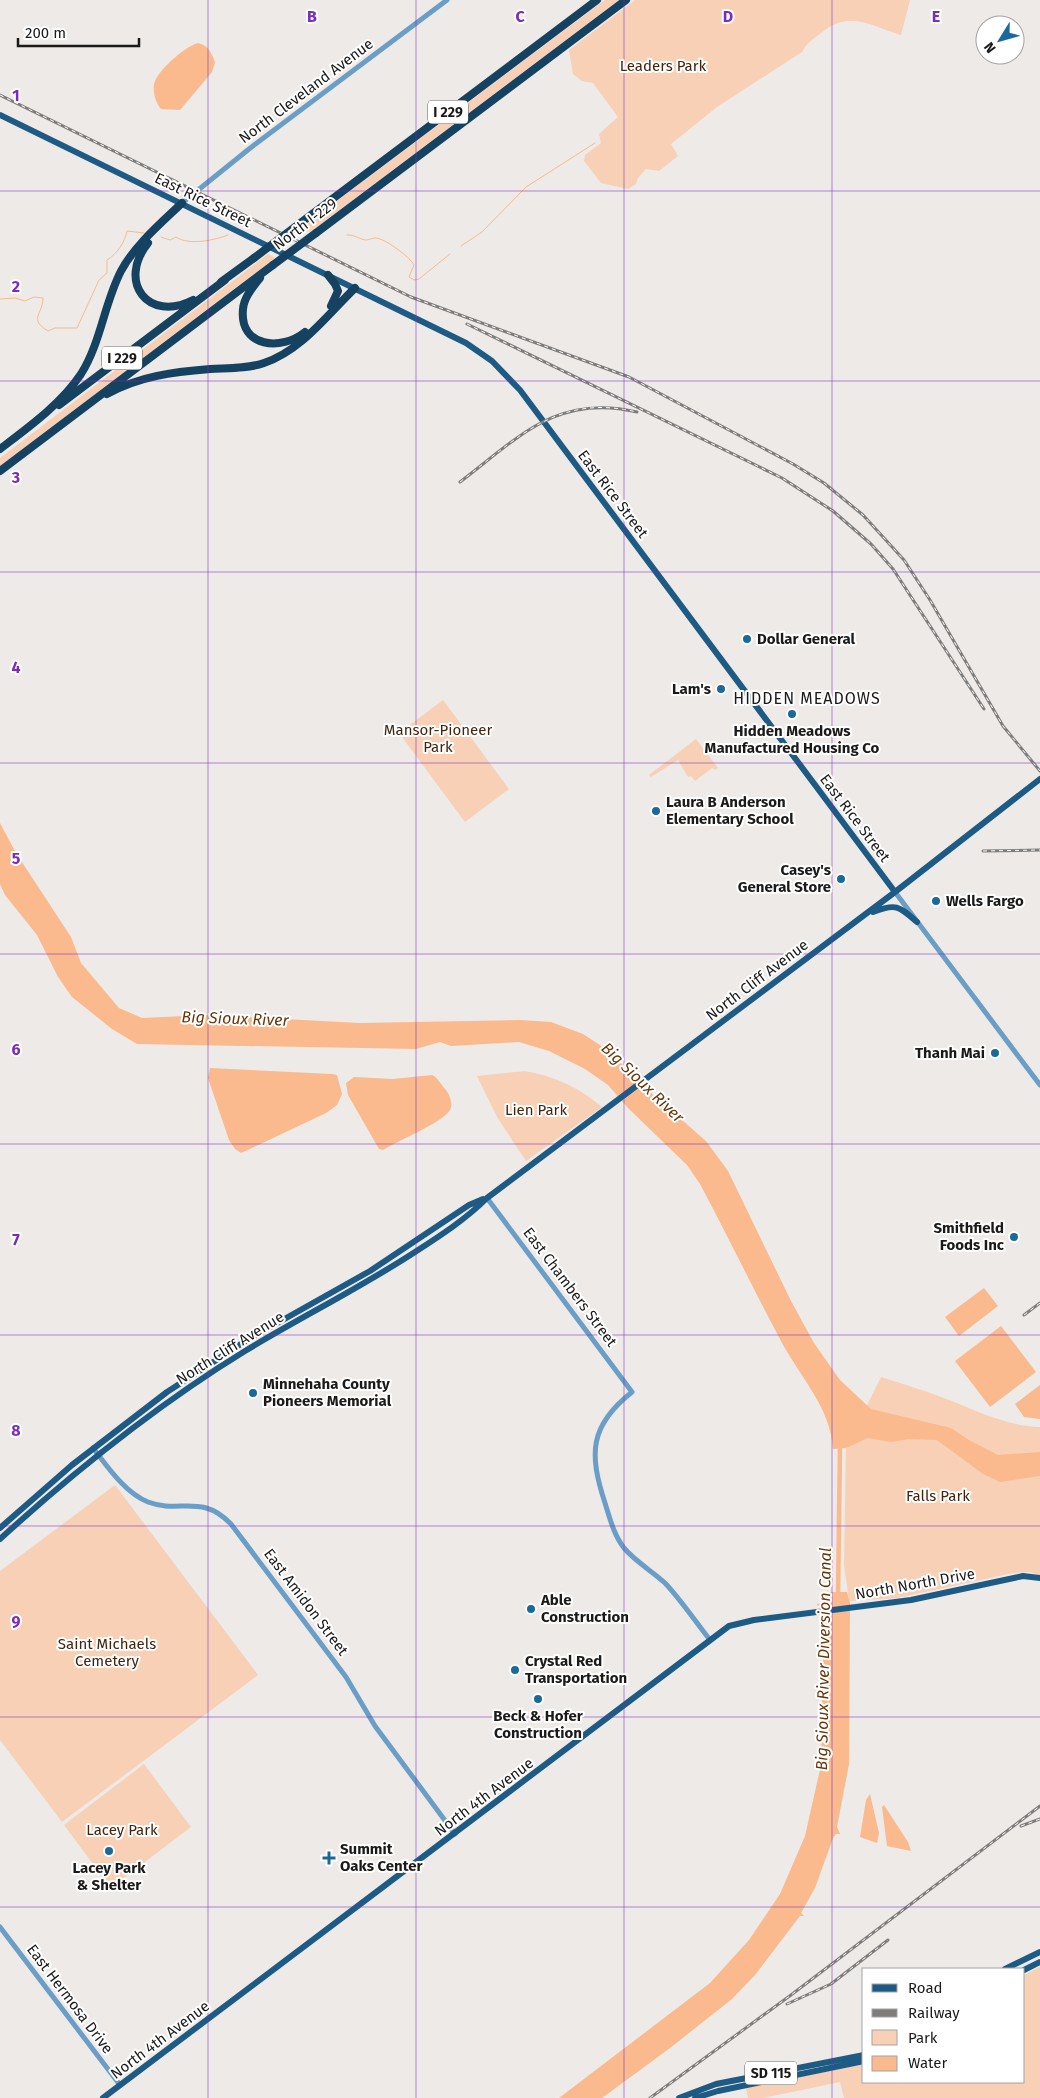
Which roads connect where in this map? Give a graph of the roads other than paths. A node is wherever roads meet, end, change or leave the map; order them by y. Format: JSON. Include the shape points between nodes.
{"nodes":[{"id":1,"x":448,"y":0,"type":"edge"},
{"id":2,"x":597,"y":0,"type":"edge"},
{"id":3,"x":626,"y":0,"type":"edge"},
{"id":4,"x":0,"y":115,"type":"edge"},
{"id":5,"x":182,"y":203,"type":"junction"},
{"id":6,"x":270,"y":267,"type":"junction"},
{"id":7,"x":328,"y":275,"type":"junction"},
{"id":8,"x":225,"y":280,"type":"junction"},
{"id":9,"x":353,"y":287,"type":"junction"},
{"id":10,"x":331,"y":306,"type":"junction"},
{"id":11,"x":68,"y":420,"type":"junction"},
{"id":12,"x":19,"y":435,"type":"junction"},
{"id":13,"x":0,"y":449,"type":"edge"},
{"id":14,"x":0,"y":471,"type":"edge"},
{"id":15,"x":1040,"y":779,"type":"edge"},
{"id":16,"x":896,"y":892,"type":"junction"},
{"id":17,"x":865,"y":915,"type":"junction"},
{"id":18,"x":918,"y":922,"type":"junction"},
{"id":19,"x":1040,"y":1085,"type":"edge"},
{"id":20,"x":487,"y":1198,"type":"junction"},
{"id":21,"x":92,"y":1448,"type":"junction"},
{"id":22,"x":98,"y":1454,"type":"junction"},
{"id":23,"x":0,"y":1528,"type":"edge"},
{"id":24,"x":0,"y":1539,"type":"edge"},
{"id":25,"x":1040,"y":1578,"type":"edge"},
{"id":26,"x":710,"y":1640,"type":"junction"},
{"id":27,"x":455,"y":1834,"type":"junction"},
{"id":28,"x":0,"y":1927,"type":"edge"},
{"id":29,"x":1040,"y":1952,"type":"edge"},
{"id":30,"x":1040,"y":1962,"type":"edge"},
{"id":31,"x":1007,"y":1968,"type":"edge"},
{"id":32,"x":1025,"y":1970,"type":"edge"},
{"id":33,"x":862,"y":2055,"type":"edge"},
{"id":34,"x":862,"y":2061,"type":"edge"},
{"id":35,"x":120,"y":2086,"type":"junction"},
{"id":36,"x":103,"y":2098,"type":"edge"},
{"id":37,"x":680,"y":2098,"type":"edge"},
{"id":38,"x":695,"y":2098,"type":"edge"}],
"edges":[{"from":1,"to":5,"type":"street","name":"North Cleveland Avenue"},
{"from":2,"to":8,"type":"highway","name":"North I-229","number":"I 229","bridge":true},
{"from":3,"to":6,"type":"highway","name":"North I-229","number":"I 229","bridge":true},
{"from":4,"to":5,"type":"main road","name":"East Rice Street"},
{"from":5,"to":7,"type":"main road","name":"East Rice Street"},
{"from":5,"to":8,"type":"highway","via":[[174,217],[139,256],[134,272],[138,291],[152,304],[171,307],[188,303]]},
{"from":5,"to":12,"type":"highway","via":[[126,263],[99,337],[80,375],[60,399]]},
{"from":6,"to":10,"type":"highway","via":[[252,288],[243,310],[244,322],[256,339],[272,344],[290,342],[303,334]]},
{"from":6,"to":11,"type":"highway","name":"North I-229","number":"I 229"},
{"from":7,"to":9,"type":"main road","name":"East Rice Street"},
{"from":7,"to":10,"type":"highway","via":[[338,291]]},
{"from":8,"to":12,"type":"highway","number":"I 229"},
{"from":9,"to":10,"type":"highway"},
{"from":9,"to":11,"type":"highway","via":[[298,344],[275,359],[254,366],[170,372],[140,379],[104,396]]},
{"from":9,"to":16,"type":"main road","name":"East Rice Street","via":[[475,348],[514,382]]},
{"from":11,"to":14,"type":"highway","name":"North I-229","number":"I 229"},
{"from":12,"to":13,"type":"highway","number":"I 229"},
{"from":15,"to":16,"type":"main road","name":"North Cliff Avenue"},
{"from":16,"to":17,"type":"main road","name":"North Cliff Avenue"},
{"from":16,"to":18,"type":"street","name":"East Rice Street"},
{"from":17,"to":18,"type":"main road","via":[[896,906]]},
{"from":17,"to":20,"type":"main road","name":"North Cliff Avenue"},
{"from":18,"to":19,"type":"street","name":"East Rice Street"},
{"from":20,"to":21,"type":"main road","name":"North Cliff Avenue","via":[[469,1206],[370,1271],[218,1358]]},
{"from":20,"to":22,"type":"main road","name":"North Cliff Avenue","via":[[474,1211],[396,1264],[202,1378]]},
{"from":20,"to":26,"type":"street","name":"East Chambers Street","via":[[632,1392],[608,1415],[595,1442],[595,1468],[606,1508],[624,1548],[664,1583]]},
{"from":21,"to":22,"type":"street","name":"East Amidon Street"},
{"from":21,"to":23,"type":"main road","name":"North Cliff Avenue"},
{"from":22,"to":24,"type":"main road","name":"North Cliff Avenue"},
{"from":22,"to":27,"type":"street","name":"East Amidon Street","via":[[128,1488],[144,1500],[159,1505],[205,1507],[219,1513],[231,1524],[346,1677],[375,1726]]},
{"from":25,"to":26,"type":"main road","name":"North North Drive","via":[[1023,1576],[912,1600],[737,1623]]},
{"from":26,"to":27,"type":"main road","name":"North 4th Avenue"},
{"from":27,"to":35,"type":"main road","name":"North 4th Avenue"},
{"from":28,"to":35,"type":"street","name":"East Hermosa Drive"},
{"from":29,"to":31,"type":"main road"},
{"from":30,"to":32,"type":"main road"},
{"from":33,"to":37,"type":"main road","number":"SD 115","via":[[716,2084]]},
{"from":34,"to":38,"type":"main road","number":"SD 115","via":[[718,2090]]},
{"from":35,"to":36,"type":"main road","name":"North 4th Avenue"}]}
